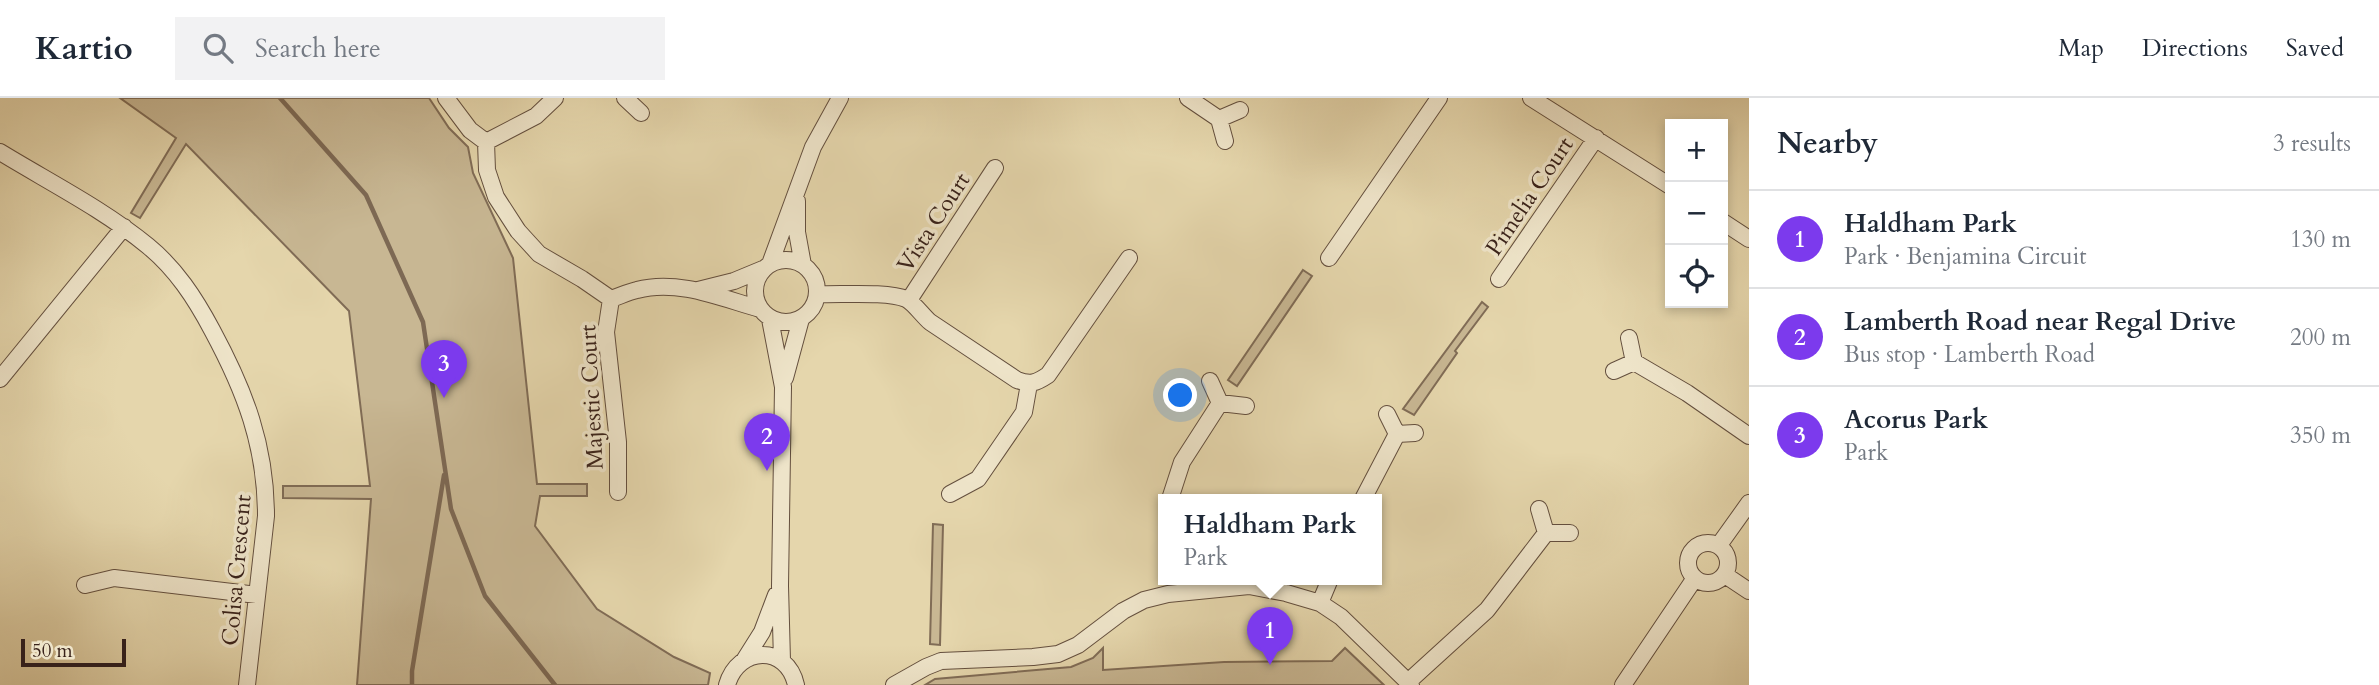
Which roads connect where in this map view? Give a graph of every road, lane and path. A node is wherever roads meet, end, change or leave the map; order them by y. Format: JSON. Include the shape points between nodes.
{"nodes":[{"id":1,"x":446,"y":98,"type":"edge"},
{"id":2,"x":555,"y":98,"type":"edge"},
{"id":3,"x":625,"y":98,"type":"edge"},
{"id":4,"x":839,"y":98,"type":"edge"},
{"id":5,"x":1188,"y":98,"type":"edge"},
{"id":6,"x":1439,"y":98,"type":"edge"},
{"id":7,"x":1531,"y":98,"type":"edge"},
{"id":8,"x":1240,"y":110,"type":"dead end"},
{"id":9,"x":641,"y":113,"type":"dead end"},
{"id":10,"x":1219,"y":119,"type":"junction"},
{"id":11,"x":1596,"y":138,"type":"junction"},
{"id":12,"x":1225,"y":141,"type":"dead end"},
{"id":13,"x":486,"y":142,"type":"junction"},
{"id":14,"x":0,"y":152,"type":"edge"},
{"id":15,"x":995,"y":168,"type":"dead end"},
{"id":16,"x":1665,"y":183,"type":"edge"},
{"id":17,"x":796,"y":191,"type":"junction"},
{"id":18,"x":1728,"y":225,"type":"edge"},
{"id":19,"x":124,"y":227,"type":"junction"},
{"id":20,"x":1749,"y":239,"type":"edge"},
{"id":21,"x":1129,"y":258,"type":"dead end"},
{"id":22,"x":1329,"y":258,"type":"dead end"},
{"id":23,"x":803,"y":265,"type":"junction"},
{"id":24,"x":767,"y":266,"type":"junction"},
{"id":25,"x":1499,"y":279,"type":"dead end"},
{"id":26,"x":698,"y":290,"type":"junction"},
{"id":27,"x":817,"y":294,"type":"junction"},
{"id":28,"x":611,"y":299,"type":"junction"},
{"id":29,"x":909,"y":300,"type":"junction"},
{"id":30,"x":765,"y":314,"type":"junction"},
{"id":31,"x":801,"y":319,"type":"junction"},
{"id":32,"x":1629,"y":338,"type":"dead end"},
{"id":33,"x":1634,"y":362,"type":"junction"},
{"id":34,"x":1614,"y":371,"type":"dead end"},
{"id":35,"x":0,"y":379,"type":"edge"},
{"id":36,"x":1210,"y":381,"type":"dead end"},
{"id":37,"x":1029,"y":384,"type":"junction"},
{"id":38,"x":783,"y":387,"type":"junction"},
{"id":39,"x":1220,"y":403,"type":"junction"},
{"id":40,"x":1245,"y":406,"type":"dead end"},
{"id":41,"x":1387,"y":414,"type":"dead end"},
{"id":42,"x":1415,"y":433,"type":"dead end"},
{"id":43,"x":1397,"y":434,"type":"junction"},
{"id":44,"x":1749,"y":436,"type":"edge"},
{"id":45,"x":618,"y":492,"type":"dead end"},
{"id":46,"x":950,"y":494,"type":"dead end"},
{"id":47,"x":1172,"y":494,"type":"edge"},
{"id":48,"x":1366,"y":494,"type":"edge"},
{"id":49,"x":1749,"y":503,"type":"edge"},
{"id":50,"x":1539,"y":509,"type":"dead end"},
{"id":51,"x":1546,"y":533,"type":"junction"},
{"id":52,"x":1570,"y":533,"type":"dead end"},
{"id":53,"x":1719,"y":545,"type":"junction"},
{"id":54,"x":1725,"y":575,"type":"junction"},
{"id":55,"x":1695,"y":578,"type":"junction"},
{"id":56,"x":85,"y":585,"type":"dead end"},
{"id":57,"x":1328,"y":585,"type":"edge"},
{"id":58,"x":780,"y":586,"type":"junction"},
{"id":59,"x":1168,"y":587,"type":"edge"},
{"id":60,"x":1749,"y":592,"type":"edge"},
{"id":61,"x":257,"y":595,"type":"junction"},
{"id":62,"x":1320,"y":603,"type":"junction"},
{"id":63,"x":745,"y":659,"type":"junction"},
{"id":64,"x":790,"y":673,"type":"edge"},
{"id":65,"x":1409,"y":684,"type":"edge"},
{"id":66,"x":247,"y":685,"type":"edge"},
{"id":67,"x":727,"y":685,"type":"edge"},
{"id":68,"x":807,"y":685,"type":"edge"},
{"id":69,"x":894,"y":685,"type":"edge"},
{"id":70,"x":1623,"y":685,"type":"edge"}],
"edges":[{"from":1,"to":13,"type":"street","via":[[470,130]]},
{"from":2,"to":13,"type":"street","via":[[537,116]]},
{"from":3,"to":9,"type":"street"},
{"from":4,"to":17,"type":"street"},
{"from":5,"to":10,"type":"street"},
{"from":6,"to":22,"type":"street"},
{"from":7,"to":11,"type":"street"},
{"from":8,"to":10,"type":"street"},
{"from":10,"to":12,"type":"street"},
{"from":11,"to":16,"type":"street"},
{"from":11,"to":25,"type":"street","name":"Pimelia Court"},
{"from":13,"to":28,"type":"street","via":[[487,170],[496,197],[518,231],[539,254]]},
{"from":14,"to":19,"type":"street","name":"Colisa Crescent"},
{"from":15,"to":29,"type":"street","name":"Vista Court"},
{"from":17,"to":23,"type":"street"},
{"from":17,"to":24,"type":"street"},
{"from":18,"to":20,"type":"street"},
{"from":19,"to":35,"type":"street"},
{"from":19,"to":61,"type":"street","name":"Colisa Crescent","via":[[175,272],[197,301],[252,416],[266,493]]},
{"from":21,"to":37,"type":"street","via":[[1048,375]]},
{"from":23,"to":24,"type":"street","via":[[787,260]]},
{"from":23,"to":27,"type":"street","via":[[814,278]]},
{"from":24,"to":26,"type":"street"},
{"from":24,"to":30,"type":"street","via":[[754,289],[755,300]]},
{"from":26,"to":28,"type":"street","via":[[639,289]]},
{"from":26,"to":30,"type":"street"},
{"from":27,"to":29,"type":"street"},
{"from":27,"to":31,"type":"street"},
{"from":28,"to":45,"type":"street","name":"Majestic Court","via":[[606,332],[618,442]]},
{"from":29,"to":37,"type":"street","via":[[930,322]]},
{"from":30,"to":31,"type":"street","via":[[780,322]]},
{"from":30,"to":38,"type":"street"},
{"from":31,"to":38,"type":"street"},
{"from":32,"to":33,"type":"street"},
{"from":33,"to":34,"type":"street"},
{"from":33,"to":44,"type":"street"},
{"from":36,"to":39,"type":"street"},
{"from":37,"to":46,"type":"street","via":[[1024,412],[978,479]]},
{"from":38,"to":58,"type":"street"},
{"from":39,"to":40,"type":"street"},
{"from":39,"to":47,"type":"street","via":[[1182,462]]},
{"from":41,"to":43,"type":"street"},
{"from":42,"to":43,"type":"street"},
{"from":43,"to":48,"type":"street"},
{"from":49,"to":53,"type":"street"},
{"from":50,"to":51,"type":"street"},
{"from":51,"to":52,"type":"street"},
{"from":51,"to":65,"type":"street","via":[[1487,610]]},
{"from":53,"to":54,"type":"street","via":[[1729,562]]},
{"from":53,"to":55,"type":"street","via":[[1701,543],[1692,551],[1688,562]]},
{"from":54,"to":55,"type":"street","via":[[1714,583]]},
{"from":54,"to":60,"type":"street"},
{"from":55,"to":70,"type":"street"},
{"from":56,"to":61,"type":"street","via":[[114,578]]},
{"from":57,"to":62,"type":"street"},
{"from":58,"to":63,"type":"street","via":[[762,632]]},
{"from":58,"to":64,"type":"street"},
{"from":59,"to":62,"type":"street","via":[[1249,586]]},
{"from":59,"to":69,"type":"street","via":[[1058,654],[941,661]]},
{"from":61,"to":66,"type":"street","name":"Colisa Crescent"},
{"from":62,"to":65,"type":"street"},
{"from":63,"to":64,"type":"street","via":[[764,655]]},
{"from":63,"to":67,"type":"street"},
{"from":64,"to":68,"type":"street"}]}
